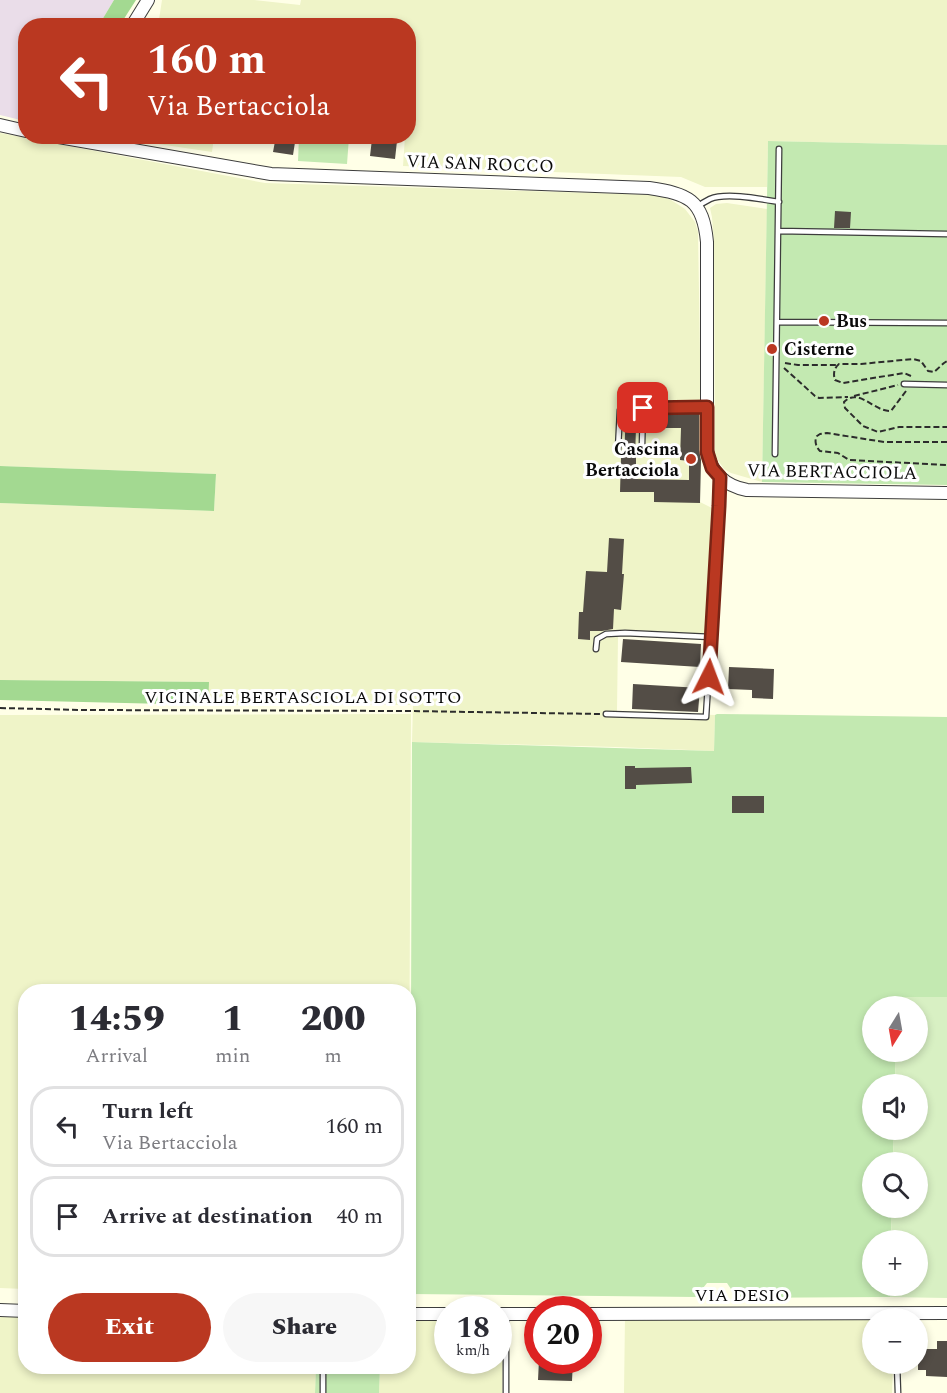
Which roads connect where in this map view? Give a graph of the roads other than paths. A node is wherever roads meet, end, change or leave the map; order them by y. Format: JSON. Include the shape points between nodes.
{"nodes":[{"id":1,"x":148,"y":0,"type":"edge"},
{"id":2,"x":137,"y":18,"type":"edge"},
{"id":3,"x":0,"y":125,"type":"edge"},
{"id":4,"x":18,"y":128,"type":"edge"},
{"id":5,"x":101,"y":144,"type":"edge"},
{"id":6,"x":779,"y":149,"type":"dead end"},
{"id":7,"x":779,"y":202,"type":"junction"},
{"id":8,"x":697,"y":207,"type":"junction"},
{"id":9,"x":778,"y":231,"type":"junction"},
{"id":10,"x":947,"y":234,"type":"edge"},
{"id":11,"x":777,"y":322,"type":"junction"},
{"id":12,"x":947,"y":323,"type":"edge"},
{"id":13,"x":904,"y":384,"type":"road end"},
{"id":14,"x":947,"y":385,"type":"edge"},
{"id":15,"x":707,"y":403,"type":"junction"},
{"id":16,"x":643,"y":408,"type":"junction"},
{"id":17,"x":642,"y":446,"type":"dead end"},
{"id":18,"x":618,"y":449,"type":"dead end"},
{"id":19,"x":775,"y":453,"type":"dead end"},
{"id":20,"x":720,"y":477,"type":"junction"},
{"id":21,"x":947,"y":493,"type":"edge"},
{"id":22,"x":711,"y":638,"type":"junction"},
{"id":23,"x":596,"y":649,"type":"dead end"},
{"id":24,"x":606,"y":714,"type":"road end"},
{"id":25,"x":0,"y":1310,"type":"edge"},
{"id":26,"x":18,"y":1311,"type":"edge"},
{"id":27,"x":947,"y":1313,"type":"edge"},
{"id":28,"x":416,"y":1314,"type":"edge"},
{"id":29,"x":434,"y":1314,"type":"edge"},
{"id":30,"x":602,"y":1314,"type":"edge"},
{"id":31,"x":928,"y":1314,"type":"edge"},
{"id":32,"x":862,"y":1316,"type":"edge"},
{"id":33,"x":323,"y":1374,"type":"edge"},
{"id":34,"x":505,"y":1374,"type":"edge"},
{"id":35,"x":897,"y":1374,"type":"edge"},
{"id":36,"x":323,"y":1393,"type":"edge"},
{"id":37,"x":506,"y":1393,"type":"edge"},
{"id":38,"x":897,"y":1393,"type":"edge"}],
"edges":[{"from":1,"to":2,"type":"street"},
{"from":3,"to":4,"type":"street"},
{"from":5,"to":8,"type":"street","name":"VIA SAN ROCCO","via":[[271,174],[649,188],[683,195]]},
{"from":6,"to":7,"type":"lane"},
{"from":7,"to":8,"type":"lane","via":[[720,197]]},
{"from":7,"to":9,"type":"lane"},
{"from":8,"to":15,"type":"street","via":[[705,224],[707,242]]},
{"from":9,"to":10,"type":"lane"},
{"from":9,"to":11,"type":"lane"},
{"from":11,"to":12,"type":"lane"},
{"from":11,"to":19,"type":"lane"},
{"from":13,"to":14,"type":"lane"},
{"from":15,"to":16,"type":"lane"},
{"from":15,"to":20,"type":"street","via":[[707,452]]},
{"from":16,"to":17,"type":"lane"},
{"from":16,"to":18,"type":"lane","via":[[621,408]]},
{"from":20,"to":21,"type":"street","name":"VIA BERTACCIOLA","via":[[745,489]]},
{"from":20,"to":22,"type":"lane"},
{"from":22,"to":23,"type":"lane","via":[[606,634],[597,639]]},
{"from":22,"to":24,"type":"lane","via":[[706,717]]},
{"from":25,"to":26,"type":"street"},
{"from":27,"to":31,"type":"street","name":"VIA DESIO"},
{"from":28,"to":29,"type":"street"},
{"from":30,"to":32,"type":"street","name":"VIA DESIO"},
{"from":33,"to":36,"type":"lane"},
{"from":34,"to":37,"type":"lane"},
{"from":35,"to":38,"type":"lane"}]}
